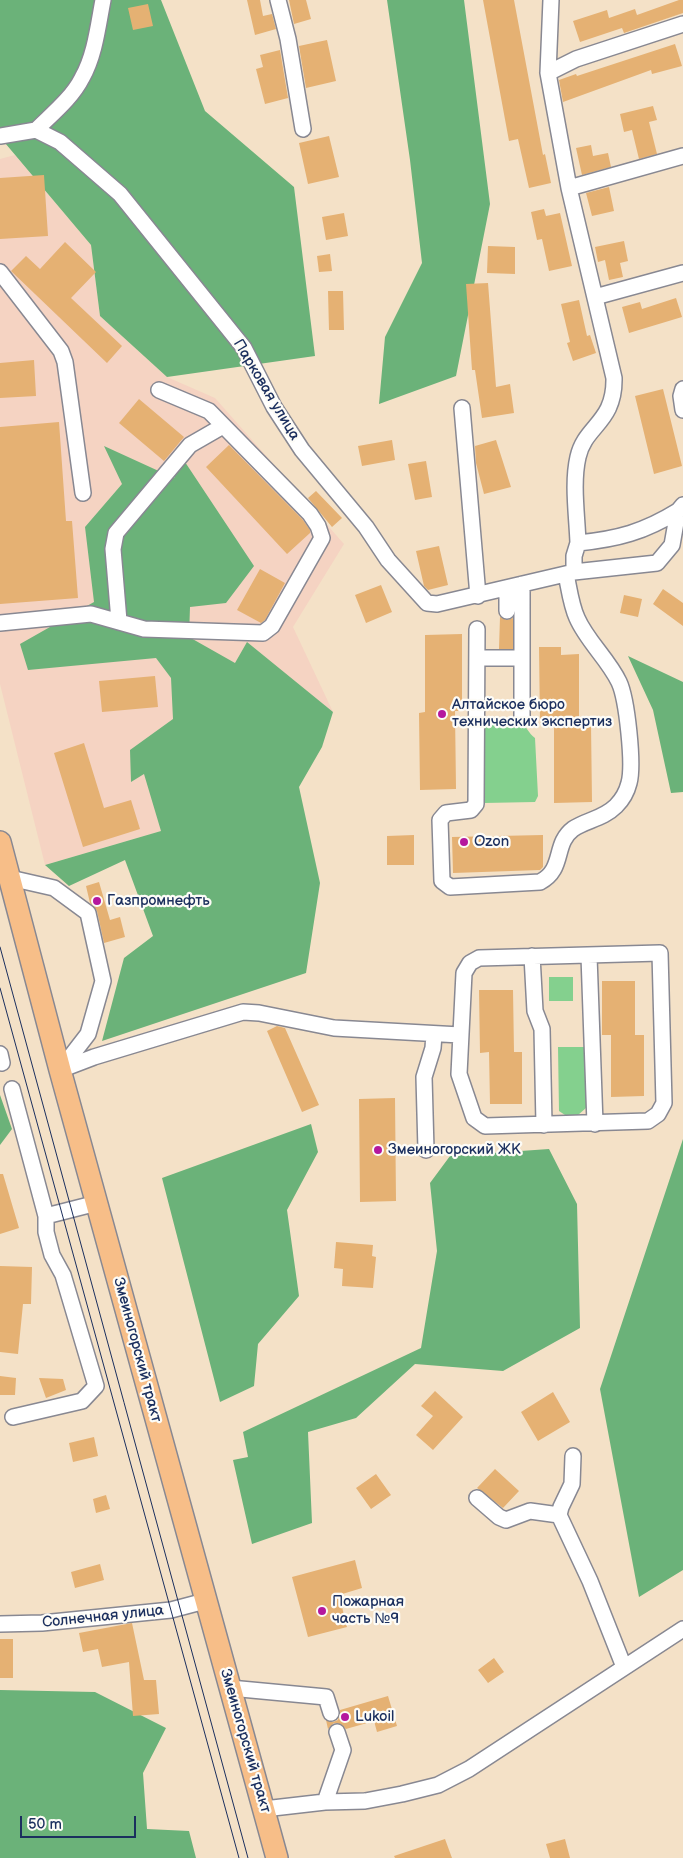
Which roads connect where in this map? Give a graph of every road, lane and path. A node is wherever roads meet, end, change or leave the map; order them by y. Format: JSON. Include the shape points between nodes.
{"nodes":[{"id":1,"x":103,"y":0,"type":"edge"},
{"id":2,"x":278,"y":0,"type":"edge"},
{"id":3,"x":551,"y":0,"type":"edge"},
{"id":4,"x":683,"y":24,"type":"edge"},
{"id":5,"x":548,"y":73,"type":"junction"},
{"id":6,"x":303,"y":128,"type":"dead end"},
{"id":7,"x":36,"y":130,"type":"junction"},
{"id":8,"x":0,"y":136,"type":"edge"},
{"id":9,"x":683,"y":156,"type":"edge"},
{"id":10,"x":569,"y":188,"type":"junction"},
{"id":11,"x":0,"y":272,"type":"edge"},
{"id":12,"x":683,"y":273,"type":"edge"},
{"id":13,"x":595,"y":297,"type":"junction"},
{"id":14,"x":683,"y":389,"type":"edge"},
{"id":15,"x":159,"y":390,"type":"dead end"},
{"id":16,"x":462,"y":408,"type":"dead end"},
{"id":17,"x":683,"y":410,"type":"edge"},
{"id":18,"x":223,"y":426,"type":"junction"},
{"id":19,"x":83,"y":493,"type":"dead end"},
{"id":20,"x":681,"y":508,"type":"edge"},
{"id":21,"x":578,"y":543,"type":"junction"},
{"id":22,"x":570,"y":573,"type":"junction"},
{"id":23,"x":522,"y":584,"type":"junction"},
{"id":24,"x":507,"y":588,"type":"junction"},
{"id":25,"x":478,"y":596,"type":"junction"},
{"id":26,"x":507,"y":611,"type":"dead end"},
{"id":27,"x":119,"y":621,"type":"junction"},
{"id":28,"x":0,"y":623,"type":"edge"},
{"id":29,"x":478,"y":629,"type":"dead end"},
{"id":30,"x":477,"y":658,"type":"junction"},
{"id":31,"x":522,"y":658,"type":"junction"},
{"id":32,"x":522,"y":717,"type":"dead end"},
{"id":33,"x":0,"y":842,"type":"edge"},
{"id":34,"x":10,"y":878,"type":"junction"},
{"id":35,"x":532,"y":956,"type":"junction"},
{"id":36,"x":590,"y":956,"type":"junction"},
{"id":37,"x":434,"y":1034,"type":"junction"},
{"id":38,"x":460,"y":1035,"type":"junction"},
{"id":39,"x":60,"y":1070,"type":"junction"},
{"id":40,"x":12,"y":1089,"type":"dead end"},
{"id":41,"x":595,"y":1124,"type":"junction"},
{"id":42,"x":544,"y":1125,"type":"junction"},
{"id":43,"x":426,"y":1150,"type":"dead end"},
{"id":44,"x":97,"y":1203,"type":"junction"},
{"id":45,"x":46,"y":1216,"type":"junction"},
{"id":46,"x":13,"y":1417,"type":"dead end"},
{"id":47,"x":573,"y":1456,"type":"dead end"},
{"id":48,"x":477,"y":1498,"type":"dead end"},
{"id":49,"x":559,"y":1515,"type":"junction"},
{"id":50,"x":205,"y":1601,"type":"junction"},
{"id":51,"x":0,"y":1624,"type":"edge"},
{"id":52,"x":683,"y":1629,"type":"edge"},
{"id":53,"x":624,"y":1667,"type":"junction"},
{"id":54,"x":230,"y":1688,"type":"junction"},
{"id":55,"x":331,"y":1713,"type":"dead end"},
{"id":56,"x":337,"y":1732,"type":"dead end"},
{"id":57,"x":325,"y":1802,"type":"junction"},
{"id":58,"x":264,"y":1809,"type":"junction"},
{"id":59,"x":277,"y":1858,"type":"edge"}],
"edges":[{"from":1,"to":7,"type":"street","via":[[92,53],[82,79]]},
{"from":2,"to":6,"type":"street"},
{"from":3,"to":5,"type":"street"},
{"from":4,"to":5,"type":"street","via":[[576,59]]},
{"from":5,"to":10,"type":"street"},
{"from":7,"to":8,"type":"street"},
{"from":7,"to":25,"type":"street","name":"Парковая улица","via":[[60,142],[120,194],[244,348],[274,408],[302,450],[366,527],[388,560],[427,604]]},
{"from":9,"to":10,"type":"street"},
{"from":10,"to":13,"type":"street"},
{"from":11,"to":19,"type":"street","via":[[65,362]]},
{"from":12,"to":13,"type":"street"},
{"from":13,"to":21,"type":"street","via":[[614,378],[614,395],[608,411],[578,456]]},
{"from":14,"to":17,"type":"street","via":[[680,396]]},
{"from":15,"to":18,"type":"street","via":[[209,411]]},
{"from":16,"to":25,"type":"street"},
{"from":18,"to":27,"type":"street","via":[[190,445],[116,533],[113,549]]},
{"from":18,"to":27,"type":"street","via":[[310,514],[322,538],[272,626],[263,634],[144,629]]},
{"from":20,"to":21,"type":"street","via":[[656,525],[634,533],[612,540]]},
{"from":20,"to":22,"type":"street","name":"Парковая улица","via":[[672,545],[657,563]]},
{"from":21,"to":22,"type":"street"},
{"from":22,"to":23,"type":"street","name":"Парковая улица"},
{"from":22,"to":30,"type":"street","via":[[576,617],[619,682],[626,707],[630,772],[620,801],[606,814],[572,830],[562,843],[556,868],[540,882],[450,887],[442,881],[440,820],[446,813],[468,811],[476,804]]},
{"from":23,"to":24,"type":"street","name":"Парковая улица"},
{"from":23,"to":31,"type":"street"},
{"from":24,"to":25,"type":"street","name":"Парковая улица"},
{"from":24,"to":26,"type":"street"},
{"from":27,"to":28,"type":"street","via":[[91,614]]},
{"from":29,"to":30,"type":"street"},
{"from":30,"to":31,"type":"street"},
{"from":31,"to":32,"type":"street"},
{"from":33,"to":34,"type":"highway","name":"Змеиногорский тракт"},
{"from":34,"to":39,"type":"highway","name":"Змеиногорский тракт"},
{"from":34,"to":39,"type":"street","via":[[54,888],[88,914],[103,981],[88,1034]]},
{"from":35,"to":36,"type":"street"},
{"from":35,"to":38,"type":"street","via":[[479,958],[470,963],[464,973]]},
{"from":35,"to":42,"type":"street","via":[[535,1011],[542,1029]]},
{"from":36,"to":41,"type":"street"},
{"from":36,"to":41,"type":"street","via":[[660,953],[662,1109],[648,1122]]},
{"from":37,"to":38,"type":"street"},
{"from":37,"to":39,"type":"street","via":[[334,1028],[243,1012]]},
{"from":37,"to":43,"type":"street","via":[[425,1073]]},
{"from":38,"to":42,"type":"street","via":[[459,1074],[477,1122],[484,1126]]},
{"from":39,"to":44,"type":"highway","name":"Змеиногорский тракт"},
{"from":40,"to":45,"type":"street"},
{"from":41,"to":42,"type":"street"},
{"from":44,"to":45,"type":"street"},
{"from":44,"to":50,"type":"highway","name":"Змеиногорский тракт"},
{"from":45,"to":46,"type":"street","via":[[52,1256],[63,1275],[96,1386],[82,1401]]},
{"from":47,"to":49,"type":"street","via":[[572,1484]]},
{"from":48,"to":49,"type":"street","via":[[506,1520],[530,1512]]},
{"from":49,"to":53,"type":"street","via":[[590,1581]]},
{"from":50,"to":51,"type":"street","name":"Солнечная улица","via":[[171,1610]]},
{"from":50,"to":54,"type":"highway","name":"Змеиногорский тракт"},
{"from":52,"to":53,"type":"street"},
{"from":53,"to":57,"type":"street","via":[[469,1769],[438,1785],[365,1801]]},
{"from":54,"to":55,"type":"street","via":[[326,1697]]},
{"from":54,"to":58,"type":"highway","name":"Змеиногорский тракт"},
{"from":56,"to":57,"type":"street","via":[[343,1750]]},
{"from":57,"to":58,"type":"street"},
{"from":58,"to":59,"type":"highway","name":"Змеиногорский тракт"}]}
